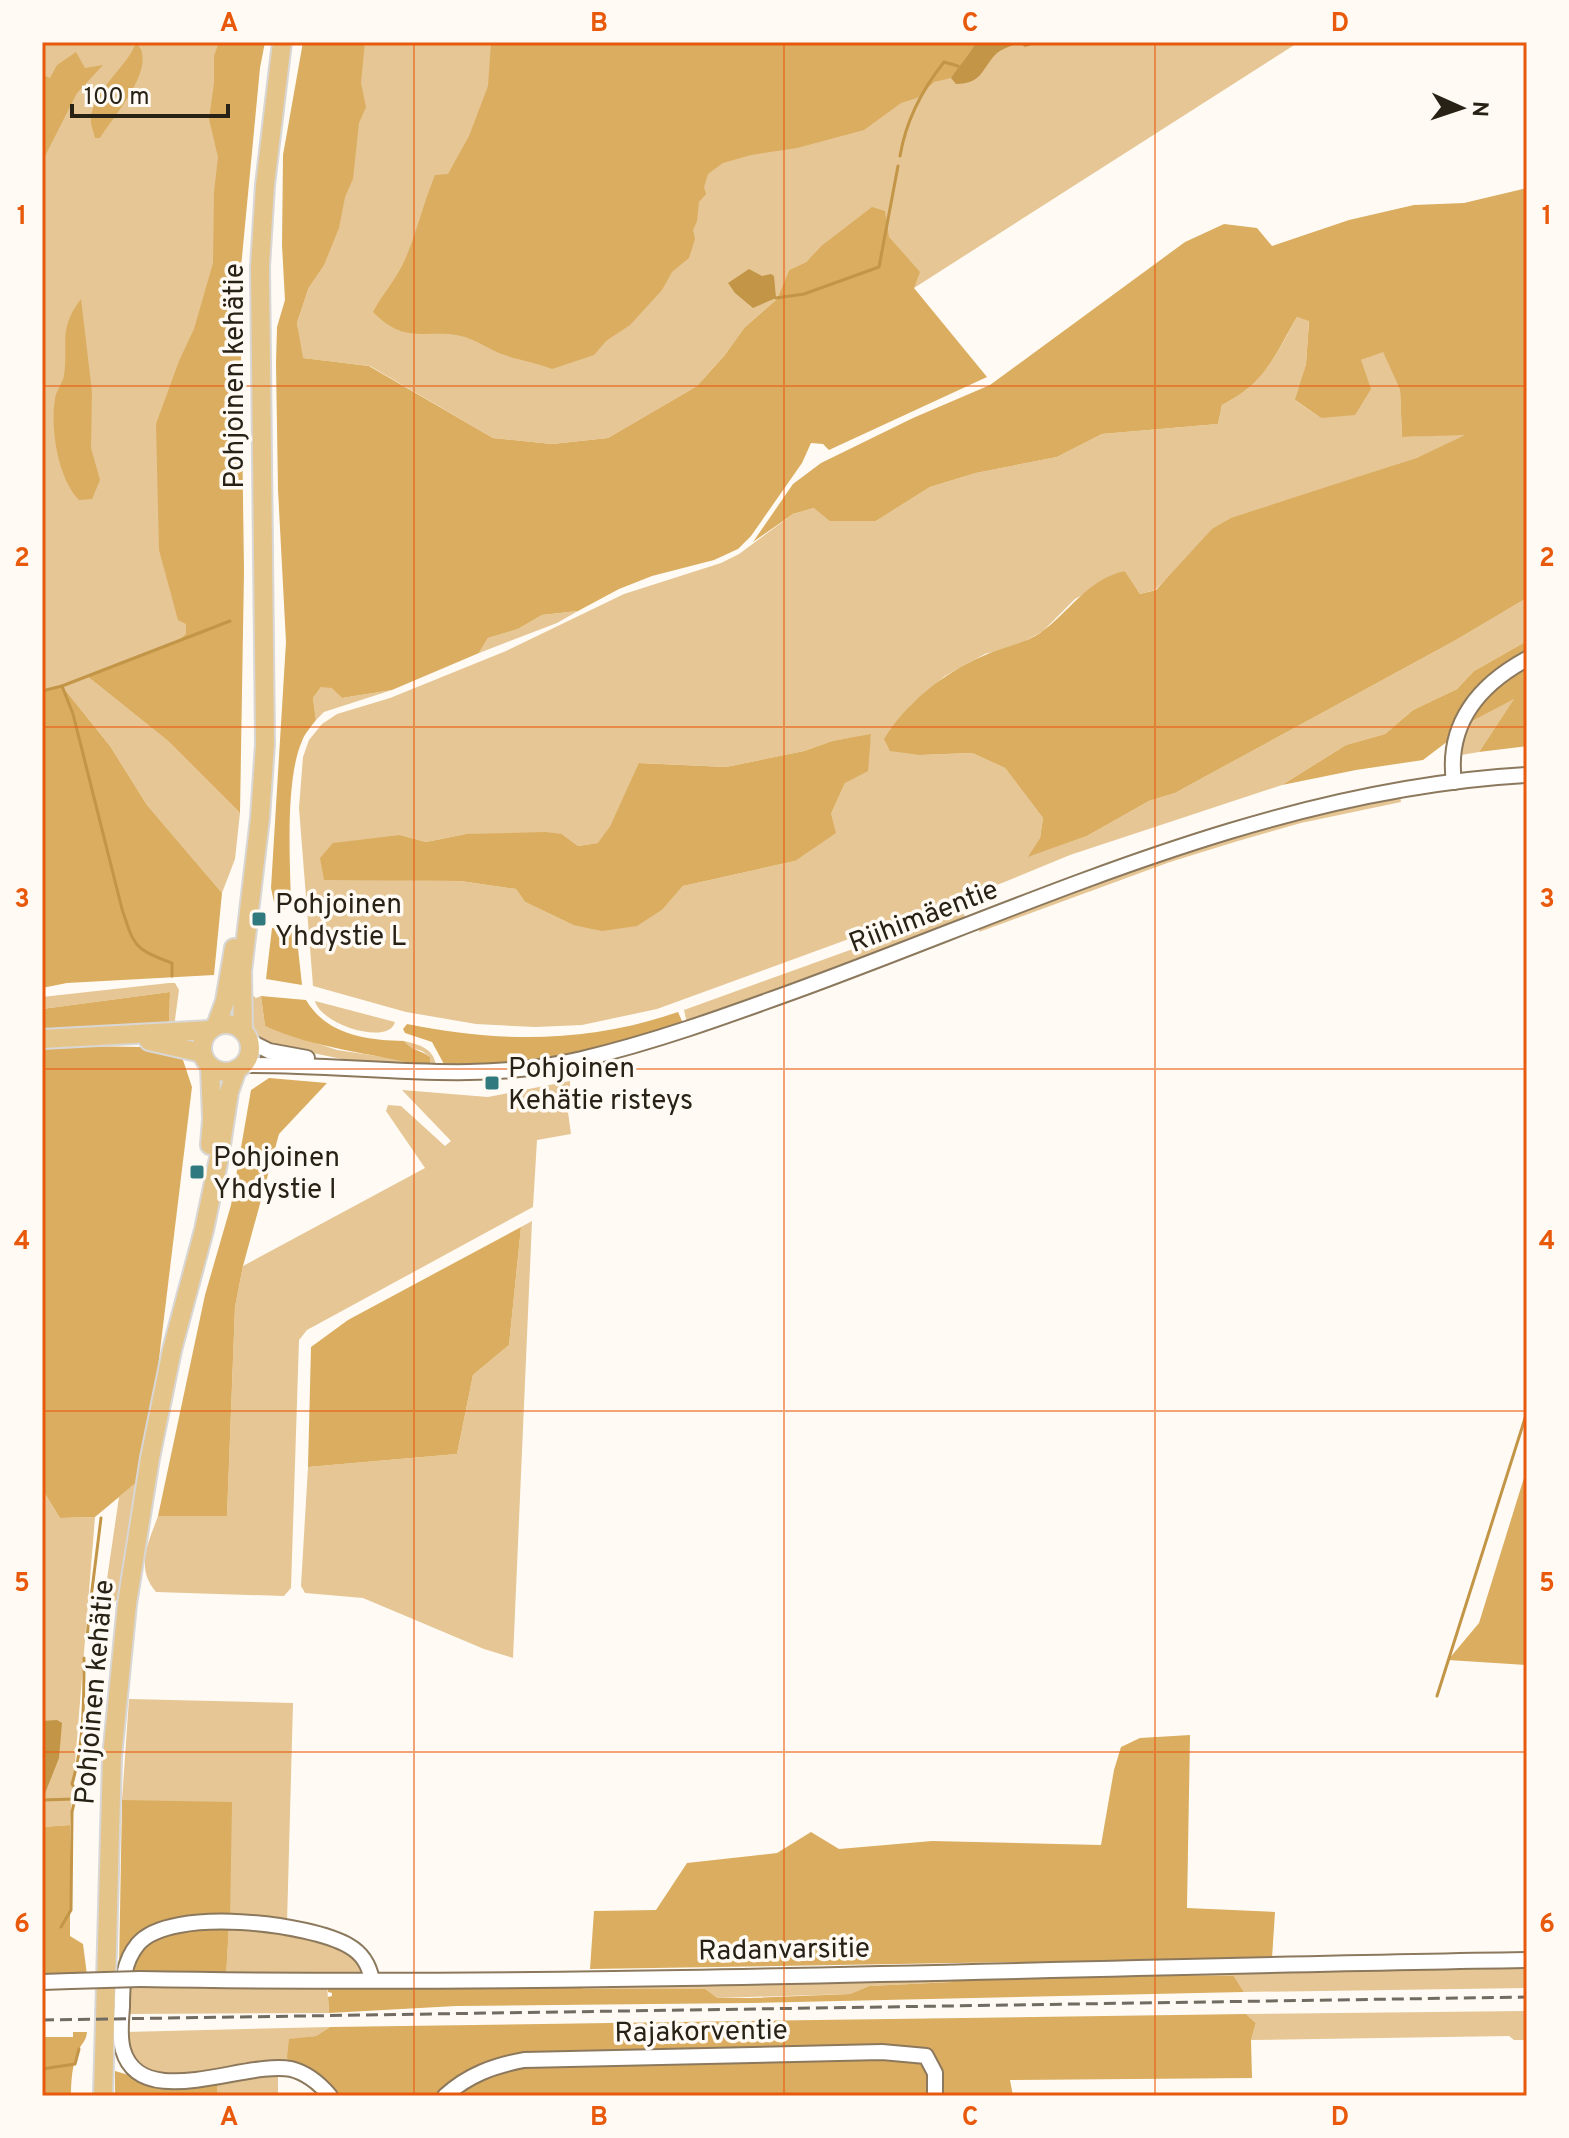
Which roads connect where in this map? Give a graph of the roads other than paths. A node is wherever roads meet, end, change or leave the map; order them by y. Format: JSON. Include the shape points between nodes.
{"nodes":[{"id":1,"x":282,"y":42,"type":"edge"},
{"id":2,"x":1527,"y":659,"type":"edge"},
{"id":3,"x":263,"y":712,"type":"junction"},
{"id":4,"x":1527,"y":775,"type":"edge"},
{"id":5,"x":1454,"y":782,"type":"junction"},
{"id":6,"x":213,"y":1028,"type":"junction"},
{"id":7,"x":123,"y":1035,"type":"junction"},
{"id":8,"x":246,"y":1036,"type":"junction"},
{"id":9,"x":42,"y":1039,"type":"edge"},
{"id":10,"x":206,"y":1060,"type":"junction"},
{"id":11,"x":334,"y":1066,"type":"junction"},
{"id":12,"x":240,"y":1067,"type":"junction"},
{"id":13,"x":184,"y":1298,"type":"junction"},
{"id":14,"x":1527,"y":1960,"type":"edge"},
{"id":15,"x":372,"y":1980,"type":"junction"},
{"id":16,"x":42,"y":1982,"type":"edge"},
{"id":17,"x":103,"y":2096,"type":"edge"},
{"id":18,"x":330,"y":2096,"type":"edge"},
{"id":19,"x":445,"y":2096,"type":"edge"},
{"id":20,"x":935,"y":2096,"type":"edge"}],
"edges":[{"from":1,"to":3,"type":"main road","name":"Pohjoinen kehätie","via":[[260,267]]},
{"from":2,"to":5,"type":"street","via":[[1480,692],[1461,723],[1451,764]]},
{"from":3,"to":6,"type":"main road","name":"Pohjoinen kehätie","via":[[247,864],[225,1001]]},
{"from":3,"to":8,"type":"main road","name":"Pohjoinen kehätie","via":[[260,818],[242,971]]},
{"from":4,"to":5,"type":"street","name":"Riihimäentie"},
{"from":5,"to":11,"type":"street","name":"Riihimäentie","via":[[1354,799],[1247,826],[686,1030],[580,1060],[477,1073]]},
{"from":6,"to":7,"type":"main road"},
{"from":6,"to":8,"type":"main road","via":[[228,1024]]},
{"from":6,"to":10,"type":"main road","via":[[203,1040]]},
{"from":7,"to":9,"type":"main road"},
{"from":7,"to":10,"type":"main road"},
{"from":8,"to":11,"type":"street","name":"Riihimäentie","via":[[269,1051]]},
{"from":8,"to":12,"type":"main road","via":[[249,1054]]},
{"from":10,"to":12,"type":"main road","via":[[223,1072]]},
{"from":10,"to":13,"type":"main road","name":"Pohjoinen kehätie","via":[[212,1110],[209,1156]]},
{"from":11,"to":12,"type":"street","name":"Riihimäentie"},
{"from":12,"to":13,"type":"main road","name":"Pohjoinen kehätie","via":[[229,1092],[204,1230]]},
{"from":13,"to":17,"type":"main road","name":"Pohjoinen kehätie","via":[[137,1533],[118,1679]]},
{"from":14,"to":15,"type":"street","name":"Radanvarsitie"},
{"from":15,"to":16,"type":"street","name":"Radanvarsitie","bridge":true},
{"from":15,"to":18,"type":"street","via":[[361,1954],[331,1938],[230,1922],[157,1929],[138,1944],[125,1968],[122,2045],[129,2064],[140,2074],[184,2081],[261,2068],[291,2069],[320,2084]]},
{"from":19,"to":20,"type":"street","name":"Rajakorventie","via":[[462,2081],[524,2060],[882,2052],[926,2056],[935,2073]]}]}
